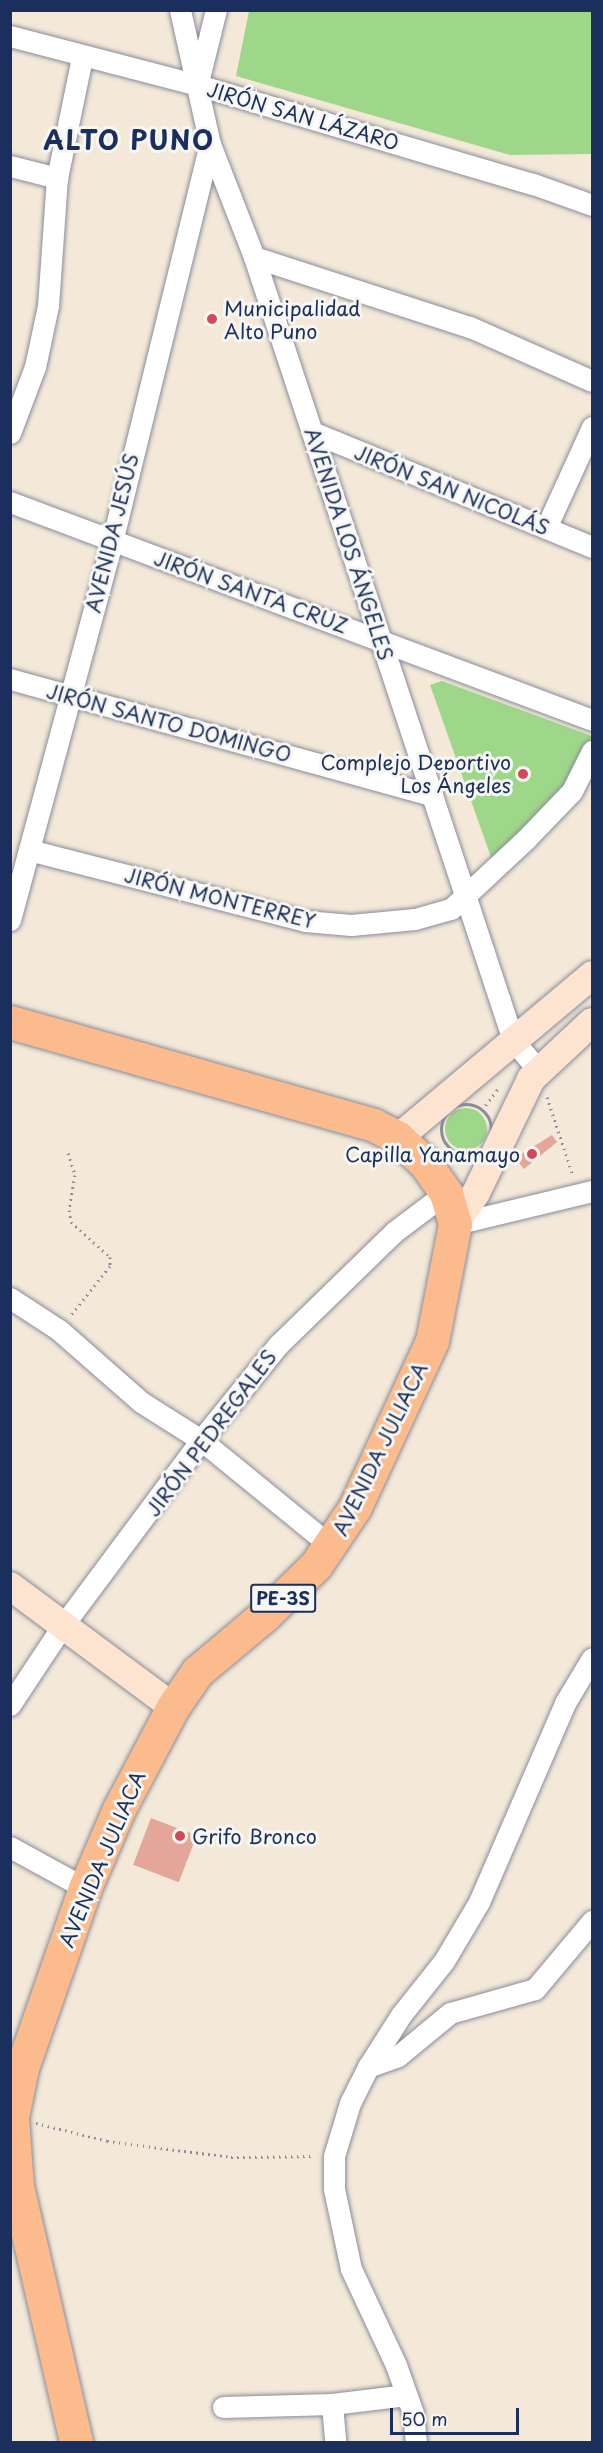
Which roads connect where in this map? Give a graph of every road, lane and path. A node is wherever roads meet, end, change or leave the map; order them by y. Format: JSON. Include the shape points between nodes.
{"nodes":[{"id":1,"x":180,"y":10,"type":"edge"},
{"id":2,"x":216,"y":10,"type":"edge"},
{"id":3,"x":10,"y":36,"type":"edge"},
{"id":4,"x":82,"y":57,"type":"junction"},
{"id":5,"x":198,"y":86,"type":"junction"},
{"id":6,"x":210,"y":144,"type":"junction"},
{"id":7,"x":10,"y":166,"type":"edge"},
{"id":8,"x":57,"y":178,"type":"junction"},
{"id":9,"x":592,"y":205,"type":"edge"},
{"id":10,"x":254,"y":258,"type":"junction"},
{"id":11,"x":592,"y":381,"type":"edge"},
{"id":12,"x":592,"y":427,"type":"edge"},
{"id":13,"x":312,"y":432,"type":"junction"},
{"id":14,"x":10,"y":433,"type":"edge"},
{"id":15,"x":10,"y":502,"type":"edge"},
{"id":16,"x":546,"y":528,"type":"junction"},
{"id":17,"x":112,"y":542,"type":"junction"},
{"id":18,"x":592,"y":547,"type":"edge"},
{"id":19,"x":381,"y":640,"type":"junction"},
{"id":20,"x":10,"y":679,"type":"edge"},
{"id":21,"x":69,"y":696,"type":"junction"},
{"id":22,"x":592,"y":720,"type":"edge"},
{"id":23,"x":592,"y":751,"type":"edge"},
{"id":24,"x":432,"y":795,"type":"junction"},
{"id":25,"x":29,"y":850,"type":"junction"},
{"id":26,"x":466,"y":896,"type":"junction"},
{"id":27,"x":10,"y":920,"type":"edge"},
{"id":28,"x":592,"y":975,"type":"edge"},
{"id":29,"x":10,"y":1022,"type":"edge"},
{"id":30,"x":592,"y":1022,"type":"edge"},
{"id":31,"x":513,"y":1040,"type":"junction"},
{"id":32,"x":538,"y":1070,"type":"junction"},
{"id":33,"x":500,"y":1086,"type":"dead end"},
{"id":34,"x":482,"y":1110,"type":"junction"},
{"id":35,"x":398,"y":1137,"type":"junction"},
{"id":36,"x":68,"y":1153,"type":"dead end"},
{"id":37,"x":446,"y":1193,"type":"junction"},
{"id":38,"x":586,"y":1193,"type":"edge"},
{"id":39,"x":455,"y":1224,"type":"junction"},
{"id":40,"x":10,"y":1298,"type":"edge"},
{"id":41,"x":60,"y":1330,"type":"junction"},
{"id":42,"x":201,"y":1440,"type":"junction"},
{"id":43,"x":331,"y":1546,"type":"junction"},
{"id":44,"x":10,"y":1586,"type":"edge"},
{"id":45,"x":61,"y":1628,"type":"junction"},
{"id":46,"x":592,"y":1658,"type":"edge"},
{"id":47,"x":10,"y":1705,"type":"edge"},
{"id":48,"x":173,"y":1707,"type":"junction"},
{"id":49,"x":10,"y":1847,"type":"edge"},
{"id":50,"x":85,"y":1888,"type":"junction"},
{"id":51,"x":592,"y":1921,"type":"edge"},
{"id":52,"x":368,"y":2067,"type":"junction"},
{"id":53,"x":11,"y":2117,"type":"edge"},
{"id":54,"x":334,"y":2156,"type":"junction"},
{"id":55,"x":406,"y":2395,"type":"junction"},
{"id":56,"x":332,"y":2404,"type":"junction"},
{"id":57,"x":224,"y":2407,"type":"dead end"},
{"id":58,"x":76,"y":2442,"type":"edge"},
{"id":59,"x":335,"y":2442,"type":"edge"},
{"id":60,"x":416,"y":2442,"type":"edge"}],
"edges":[{"from":1,"to":5,"type":"street","name":"AVENIDA LOS ÁNGELES"},
{"from":2,"to":5,"type":"street"},
{"from":3,"to":4,"type":"street","name":"JIRÓN SAN LÁZARO"},
{"from":4,"to":5,"type":"street","name":"JIRÓN SAN LÁZARO"},
{"from":4,"to":8,"type":"street"},
{"from":5,"to":6,"type":"street","name":"AVENIDA LOS ÁNGELES"},
{"from":5,"to":9,"type":"street","name":"JIRÓN SAN LÁZARO","via":[[533,184]]},
{"from":6,"to":10,"type":"street","name":"AVENIDA LOS ÁNGELES"},
{"from":6,"to":17,"type":"street","name":"AVENIDA JESÚS"},
{"from":7,"to":8,"type":"street"},
{"from":8,"to":14,"type":"street","via":[[48,306],[34,367]]},
{"from":10,"to":11,"type":"street","via":[[470,327]]},
{"from":10,"to":13,"type":"street","name":"AVENIDA LOS ÁNGELES"},
{"from":12,"to":16,"type":"street"},
{"from":13,"to":16,"type":"street","name":"JIRÓN SAN NICOLÁS"},
{"from":13,"to":19,"type":"street","name":"AVENIDA LOS ÁNGELES"},
{"from":15,"to":17,"type":"street","name":"JIRÓN SANTA CRUZ"},
{"from":16,"to":18,"type":"street","name":"JIRÓN SAN NICOLÁS"},
{"from":17,"to":19,"type":"street","name":"JIRÓN SANTA CRUZ"},
{"from":17,"to":21,"type":"street","name":"AVENIDA JESÚS"},
{"from":19,"to":22,"type":"street","name":"JIRÓN SANTA CRUZ"},
{"from":19,"to":24,"type":"street","name":"AVENIDA LOS ÁNGELES"},
{"from":20,"to":21,"type":"street","name":"JIRÓN SANTO DOMINGO"},
{"from":21,"to":24,"type":"street","name":"JIRÓN SANTO DOMINGO"},
{"from":21,"to":25,"type":"street","name":"AVENIDA JESÚS"},
{"from":23,"to":26,"type":"street","name":"JIRÓN MONTERREY","via":[[559,807]]},
{"from":24,"to":26,"type":"street","name":"AVENIDA LOS ÁNGELES"},
{"from":25,"to":26,"type":"street","name":"JIRÓN MONTERREY","via":[[285,917],[328,924],[415,919],[451,909]]},
{"from":25,"to":27,"type":"street","name":"AVENIDA JESÚS"},
{"from":26,"to":31,"type":"street","name":"AVENIDA LOS ÁNGELES"},
{"from":28,"to":31,"type":"street"},
{"from":29,"to":35,"type":"highway","name":"AVENIDA JULIACA","number":"PE-3S","via":[[349,1115]]},
{"from":30,"to":32,"type":"street"},
{"from":31,"to":32,"type":"street","name":"AVENIDA LOS ÁNGELES"},
{"from":31,"to":35,"type":"street"},
{"from":32,"to":38,"type":"path"},
{"from":32,"to":39,"type":"street","via":[[476,1193]]},
{"from":33,"to":34,"type":"path"},
{"from":34,"to":34,"type":"path","via":[[490,1123],[486,1144],[473,1153],[451,1149],[442,1136],[446,1114],[459,1105]]},
{"from":35,"to":37,"type":"highway","name":"AVENIDA JULIACA","number":"PE-3S","via":[[425,1163]]},
{"from":36,"to":41,"type":"path","via":[[75,1175],[69,1209],[71,1222],[78,1232],[103,1249],[110,1257],[110,1266]]},
{"from":37,"to":39,"type":"highway","name":"AVENIDA JULIACA","number":"PE-3S"},
{"from":37,"to":42,"type":"street","name":"JIRÓN PEDREGALES","via":[[407,1220],[315,1305]]},
{"from":38,"to":39,"type":"street"},
{"from":39,"to":43,"type":"highway","name":"AVENIDA JULIACA","number":"PE-3S","via":[[432,1341],[368,1482]]},
{"from":40,"to":41,"type":"street"},
{"from":41,"to":42,"type":"street","via":[[141,1402]]},
{"from":42,"to":43,"type":"street"},
{"from":42,"to":45,"type":"street","name":"JIRÓN PEDREGALES"},
{"from":43,"to":48,"type":"highway","name":"AVENIDA JULIACA","number":"PE-3S","via":[[266,1614],[197,1672]]},
{"from":44,"to":45,"type":"street"},
{"from":45,"to":47,"type":"street","name":"JIRÓN PEDREGALES"},
{"from":45,"to":48,"type":"street"},
{"from":46,"to":52,"type":"street","via":[[564,1703],[479,1902],[444,1961],[401,2015]]},
{"from":48,"to":50,"type":"highway","name":"AVENIDA JULIACA","number":"PE-3S","via":[[118,1809]]},
{"from":49,"to":50,"type":"street"},
{"from":50,"to":53,"type":"highway","name":"AVENIDA JULIACA","number":"PE-3S","via":[[22,2068]]},
{"from":51,"to":52,"type":"street","via":[[535,1989],[450,2013],[398,2056]]},
{"from":52,"to":54,"type":"street","via":[[350,2103]]},
{"from":53,"to":54,"type":"path","via":[[107,2141],[231,2157]]},
{"from":53,"to":58,"type":"highway","name":"AVENIDA JULIACA","number":"PE-3S","via":[[17,2186]]},
{"from":54,"to":55,"type":"street","via":[[334,2189],[351,2269],[382,2329]]},
{"from":55,"to":56,"type":"street"},
{"from":55,"to":60,"type":"street"},
{"from":56,"to":57,"type":"street"},
{"from":56,"to":59,"type":"street"}]}
